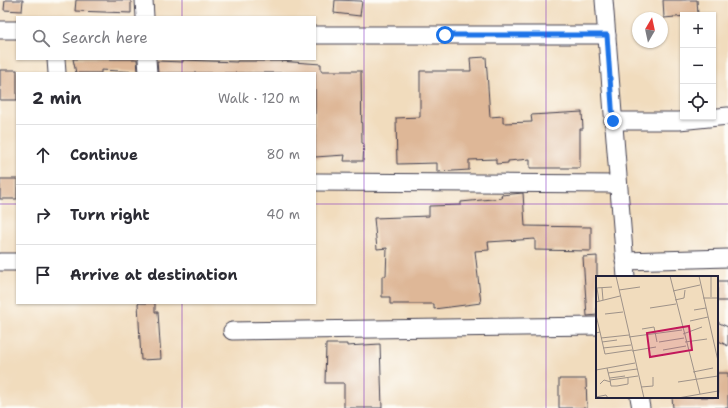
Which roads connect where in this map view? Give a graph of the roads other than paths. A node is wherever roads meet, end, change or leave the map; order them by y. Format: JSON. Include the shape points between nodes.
{"nodes":[{"id":1,"x":144,"y":0,"type":"edge"},
{"id":2,"x":604,"y":0,"type":"edge"},
{"id":3,"x":145,"y":16,"type":"edge"},
{"id":4,"x":0,"y":30,"type":"edge"},
{"id":5,"x":16,"y":30,"type":"edge"},
{"id":6,"x":316,"y":35,"type":"edge"},
{"id":7,"x":607,"y":35,"type":"junction"},
{"id":8,"x":56,"y":60,"type":"edge"},
{"id":9,"x":147,"y":60,"type":"edge"},
{"id":10,"x":57,"y":72,"type":"edge"},
{"id":11,"x":148,"y":72,"type":"edge"},
{"id":12,"x":728,"y":116,"type":"edge"},
{"id":13,"x":613,"y":121,"type":"junction"},
{"id":14,"x":316,"y":182,"type":"edge"},
{"id":15,"x":617,"y":184,"type":"junction"},
{"id":16,"x":728,"y":258,"type":"edge"},
{"id":17,"x":0,"y":262,"type":"edge"},
{"id":18,"x":16,"y":262,"type":"edge"},
{"id":19,"x":625,"y":269,"type":"edge"},
{"id":20,"x":596,"y":326,"type":"edge"},
{"id":21,"x":232,"y":331,"type":"dead end"},
{"id":22,"x":639,"y":398,"type":"edge"},
{"id":23,"x":641,"y":408,"type":"edge"}],
"edges":[{"from":1,"to":3,"type":"street"},
{"from":2,"to":7,"type":"street"},
{"from":4,"to":5,"type":"street"},
{"from":6,"to":7,"type":"street"},
{"from":7,"to":13,"type":"street"},
{"from":8,"to":10,"type":"street"},
{"from":9,"to":11,"type":"street"},
{"from":12,"to":13,"type":"street","via":[[679,121]]},
{"from":13,"to":15,"type":"street"},
{"from":14,"to":15,"type":"street"},
{"from":15,"to":19,"type":"street"},
{"from":16,"to":19,"type":"street"},
{"from":17,"to":18,"type":"street"},
{"from":20,"to":21,"type":"street"},
{"from":22,"to":23,"type":"street"}]}
